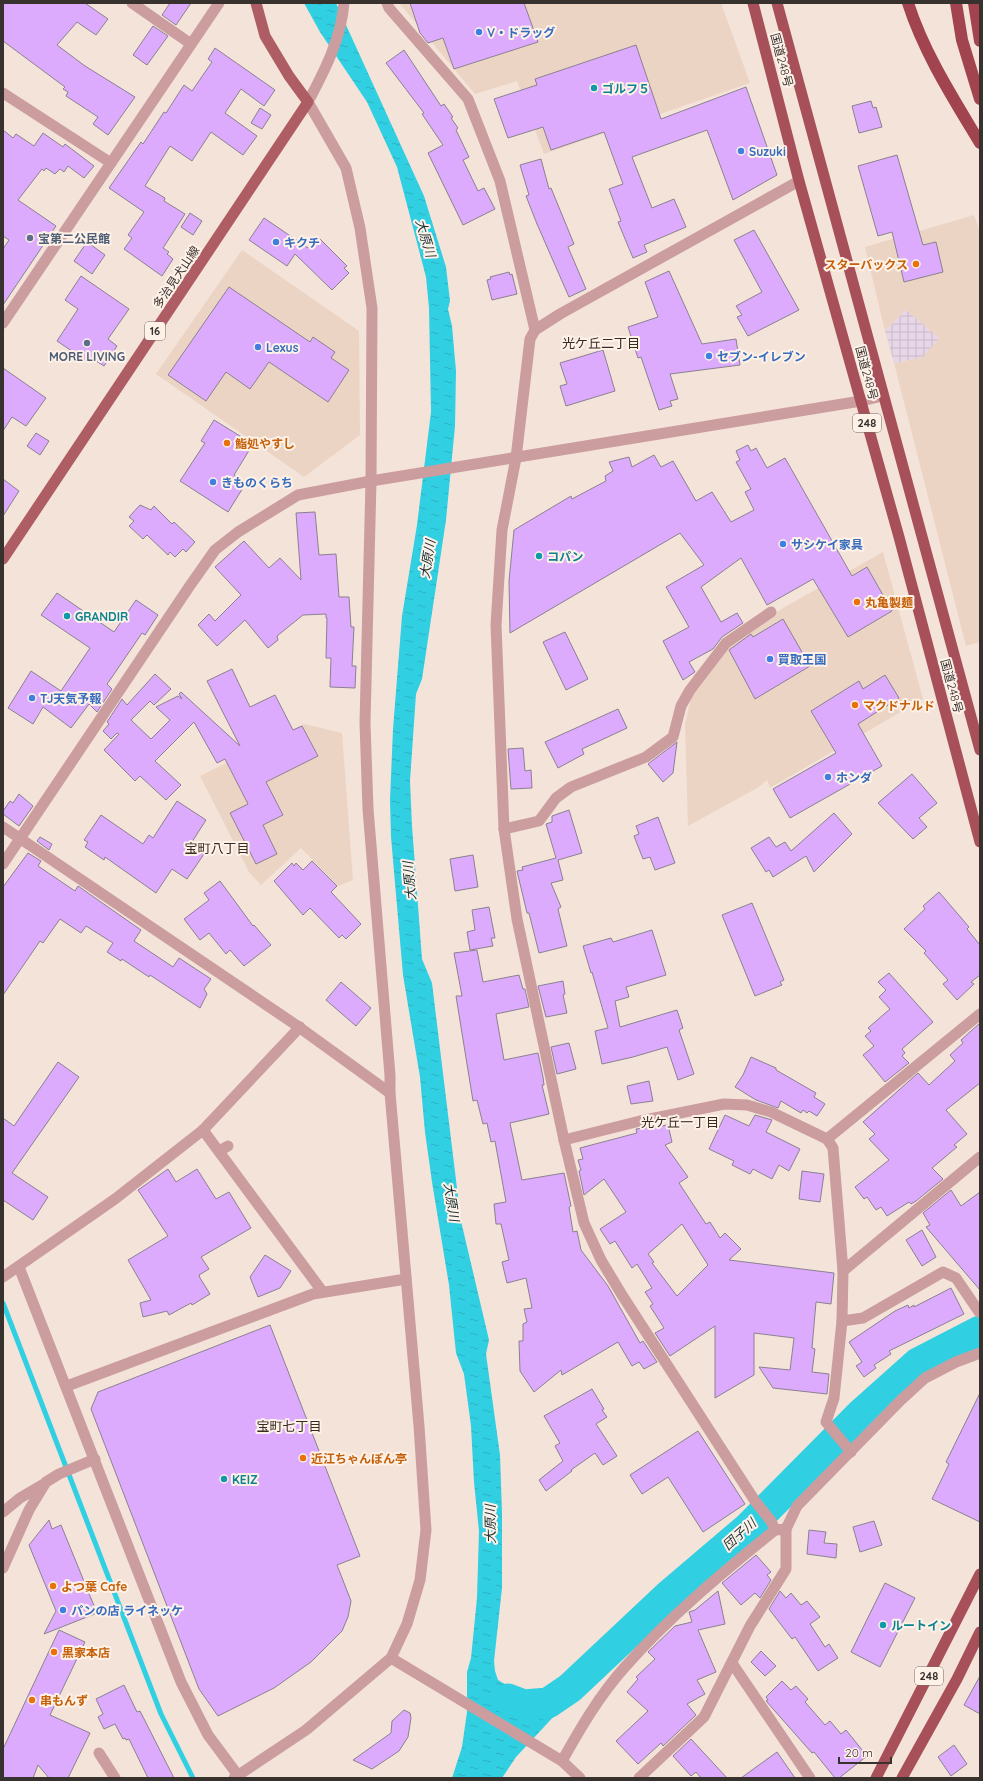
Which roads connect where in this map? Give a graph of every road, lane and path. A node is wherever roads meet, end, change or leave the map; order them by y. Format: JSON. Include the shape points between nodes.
{"nodes":[{"id":1,"x":132,"y":3,"type":"edge"},
{"id":2,"x":219,"y":3,"type":"edge"},
{"id":3,"x":256,"y":3,"type":"edge"},
{"id":4,"x":344,"y":3,"type":"edge"},
{"id":5,"x":387,"y":3,"type":"edge"},
{"id":6,"x":753,"y":3,"type":"edge"},
{"id":7,"x":777,"y":3,"type":"edge"},
{"id":8,"x":908,"y":3,"type":"edge"},
{"id":9,"x":956,"y":3,"type":"edge"},
{"id":10,"x":974,"y":3,"type":"edge"},
{"id":11,"x":980,"y":41,"type":"edge"},
{"id":12,"x":192,"y":44,"type":"junction"},
{"id":13,"x":3,"y":92,"type":"edge"},
{"id":14,"x":980,"y":99,"type":"edge"},
{"id":15,"x":308,"y":102,"type":"junction"},
{"id":16,"x":980,"y":143,"type":"edge"},
{"id":17,"x":111,"y":163,"type":"junction"},
{"id":18,"x":800,"y":181,"type":"junction"},
{"id":19,"x":3,"y":323,"type":"edge"},
{"id":20,"x":534,"y":330,"type":"junction"},
{"id":21,"x":883,"y":396,"type":"junction"},
{"id":22,"x":861,"y":401,"type":"junction"},
{"id":23,"x":516,"y":458,"type":"junction"},
{"id":24,"x":371,"y":481,"type":"junction"},
{"id":25,"x":3,"y":559,"type":"edge"},
{"id":26,"x":771,"y":612,"type":"dead end"},
{"id":27,"x":980,"y":750,"type":"edge"},
{"id":28,"x":3,"y":827,"type":"edge"},
{"id":29,"x":504,"y":829,"type":"junction"},
{"id":30,"x":20,"y":839,"type":"junction"},
{"id":31,"x":980,"y":842,"type":"edge"},
{"id":32,"x":3,"y":864,"type":"edge"},
{"id":33,"x":980,"y":1014,"type":"edge"},
{"id":34,"x":300,"y":1027,"type":"junction"},
{"id":35,"x":390,"y":1093,"type":"junction"},
{"id":36,"x":203,"y":1130,"type":"junction"},
{"id":37,"x":827,"y":1139,"type":"junction"},
{"id":38,"x":564,"y":1140,"type":"junction"},
{"id":39,"x":980,"y":1157,"type":"edge"},
{"id":40,"x":19,"y":1266,"type":"junction"},
{"id":41,"x":843,"y":1271,"type":"junction"},
{"id":42,"x":4,"y":1276,"type":"edge"},
{"id":43,"x":406,"y":1279,"type":"junction"},
{"id":44,"x":322,"y":1292,"type":"junction"},
{"id":45,"x":979,"y":1312,"type":"edge"},
{"id":46,"x":842,"y":1322,"type":"junction"},
{"id":47,"x":980,"y":1353,"type":"edge"},
{"id":48,"x":67,"y":1386,"type":"junction"},
{"id":49,"x":851,"y":1452,"type":"junction"},
{"id":50,"x":95,"y":1459,"type":"junction"},
{"id":51,"x":46,"y":1482,"type":"junction"},
{"id":52,"x":3,"y":1512,"type":"edge"},
{"id":53,"x":773,"y":1525,"type":"junction"},
{"id":54,"x":786,"y":1529,"type":"junction"},
{"id":55,"x":3,"y":1568,"type":"edge"},
{"id":56,"x":980,"y":1574,"type":"edge"},
{"id":57,"x":980,"y":1632,"type":"edge"},
{"id":58,"x":391,"y":1658,"type":"junction"},
{"id":59,"x":732,"y":1663,"type":"junction"},
{"id":60,"x":99,"y":1754,"type":"dead end"},
{"id":61,"x":557,"y":1758,"type":"junction"},
{"id":62,"x":236,"y":1776,"type":"edge"},
{"id":63,"x":115,"y":1778,"type":"edge"},
{"id":64,"x":580,"y":1778,"type":"edge"},
{"id":65,"x":638,"y":1778,"type":"edge"},
{"id":66,"x":810,"y":1778,"type":"edge"},
{"id":67,"x":876,"y":1778,"type":"edge"},
{"id":68,"x":902,"y":1778,"type":"edge"}],
"edges":[{"from":1,"to":12,"type":"street"},
{"from":2,"to":12,"type":"street"},
{"from":3,"to":15,"type":"main road","via":[[265,36]]},
{"from":4,"to":15,"type":"street","via":[[336,45]]},
{"from":5,"to":20,"type":"street","via":[[468,98],[500,181]]},
{"from":6,"to":18,"type":"highway","name":"国道248号","number":"248"},
{"from":7,"to":21,"type":"highway","name":"国道248号","number":"248"},
{"from":8,"to":16,"type":"highway","via":[[911,15],[941,77]]},
{"from":9,"to":14,"type":"highway","via":[[962,40]]},
{"from":10,"to":11,"type":"highway"},
{"from":12,"to":17,"type":"street"},
{"from":13,"to":17,"type":"street"},
{"from":15,"to":24,"type":"street","via":[[346,168],[360,228],[372,308]]},
{"from":15,"to":25,"type":"main road","name":"多治見犬山線","number":"16"},
{"from":17,"to":19,"type":"street"},
{"from":18,"to":20,"type":"street"},
{"from":18,"to":22,"type":"highway","name":"国道248号","number":"248"},
{"from":20,"to":23,"type":"street","via":[[530,339]]},
{"from":21,"to":22,"type":"street"},
{"from":21,"to":27,"type":"highway","name":"国道248号","number":"248","via":[[938,589]]},
{"from":22,"to":23,"type":"street"},
{"from":22,"to":31,"type":"highway","name":"国道248号","number":"248"},
{"from":23,"to":24,"type":"street"},
{"from":23,"to":29,"type":"street","via":[[502,530],[496,625]]},
{"from":24,"to":30,"type":"street","via":[[298,494],[238,532],[216,550]]},
{"from":24,"to":35,"type":"street","via":[[365,723],[367,793]]},
{"from":26,"to":29,"type":"street","via":[[726,643],[690,690],[681,706],[673,737],[646,757],[571,788],[556,798],[539,821]]},
{"from":28,"to":30,"type":"street"},
{"from":29,"to":38,"type":"street","via":[[517,920]]},
{"from":30,"to":32,"type":"street"},
{"from":30,"to":34,"type":"street"},
{"from":33,"to":37,"type":"street"},
{"from":34,"to":35,"type":"street"},
{"from":34,"to":36,"type":"street"},
{"from":35,"to":43,"type":"street"},
{"from":36,"to":40,"type":"street","via":[[115,1199]]},
{"from":36,"to":44,"type":"street","via":[[223,1148]]},
{"from":37,"to":38,"type":"street","via":[[771,1112],[748,1105],[724,1104]]},
{"from":37,"to":41,"type":"street","via":[[834,1148]]},
{"from":38,"to":53,"type":"street","via":[[584,1223],[601,1260]]},
{"from":39,"to":41,"type":"street"},
{"from":40,"to":42,"type":"street"},
{"from":40,"to":48,"type":"street"},
{"from":41,"to":46,"type":"street"},
{"from":43,"to":44,"type":"street"},
{"from":43,"to":58,"type":"street","via":[[426,1530],[420,1580],[407,1624]]},
{"from":44,"to":48,"type":"street"},
{"from":45,"to":46,"type":"street","via":[[956,1278],[943,1272],[864,1318]]},
{"from":46,"to":49,"type":"street","via":[[834,1398],[826,1422]]},
{"from":47,"to":49,"type":"street","via":[[925,1378]]},
{"from":48,"to":50,"type":"street"},
{"from":49,"to":54,"type":"street","via":[[797,1506]]},
{"from":50,"to":51,"type":"street"},
{"from":50,"to":62,"type":"street","via":[[181,1682],[208,1735]]},
{"from":51,"to":52,"type":"street"},
{"from":51,"to":55,"type":"street"},
{"from":53,"to":54,"type":"street"},
{"from":53,"to":61,"type":"street","via":[[670,1621],[624,1668]]},
{"from":54,"to":59,"type":"street","via":[[786,1569],[750,1626]]},
{"from":56,"to":67,"type":"highway","number":"248"},
{"from":57,"to":68,"type":"highway","number":"248"},
{"from":58,"to":61,"type":"street"},
{"from":58,"to":62,"type":"street","via":[[306,1730]]},
{"from":59,"to":65,"type":"street","via":[[704,1717]]},
{"from":59,"to":66,"type":"street"},
{"from":60,"to":63,"type":"street"},
{"from":61,"to":64,"type":"street"}]}
